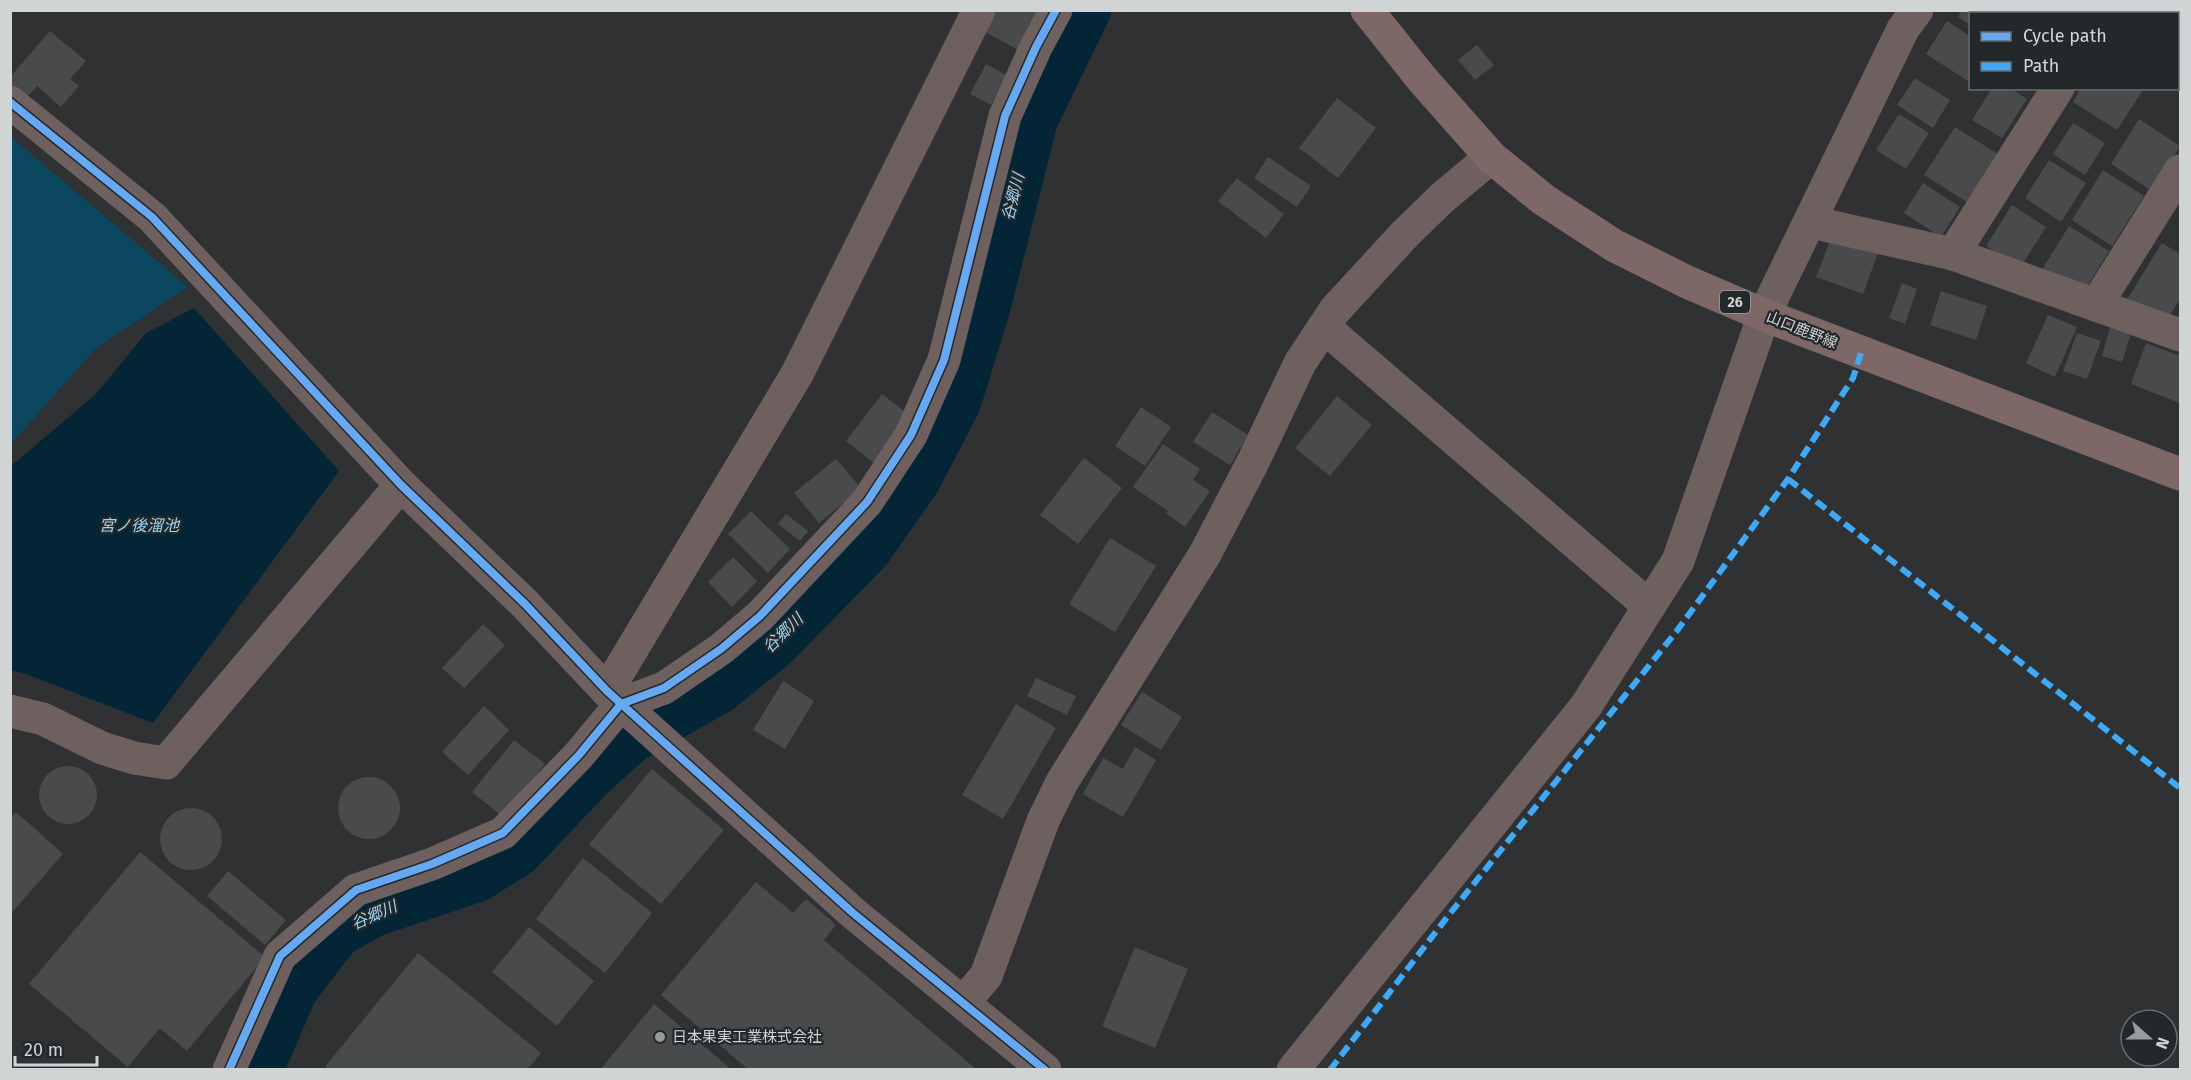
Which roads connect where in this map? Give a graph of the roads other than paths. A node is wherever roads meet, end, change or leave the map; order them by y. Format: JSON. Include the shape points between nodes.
{"nodes":[{"id":1,"x":979,"y":10,"type":"edge"},
{"id":2,"x":1056,"y":10,"type":"edge"},
{"id":3,"x":1367,"y":10,"type":"edge"},
{"id":4,"x":1917,"y":10,"type":"edge"},
{"id":5,"x":2057,"y":90,"type":"edge"},
{"id":6,"x":10,"y":102,"type":"edge"},
{"id":7,"x":1491,"y":157,"type":"junction"},
{"id":8,"x":2181,"y":171,"type":"edge"},
{"id":9,"x":1811,"y":222,"type":"junction"},
{"id":10,"x":1953,"y":254,"type":"junction"},
{"id":11,"x":2096,"y":305,"type":"junction"},
{"id":12,"x":1764,"y":315,"type":"junction"},
{"id":13,"x":1324,"y":327,"type":"junction"},
{"id":14,"x":2181,"y":335,"type":"edge"},
{"id":15,"x":2181,"y":474,"type":"edge"},
{"id":16,"x":400,"y":485,"type":"junction"},
{"id":17,"x":1649,"y":606,"type":"junction"},
{"id":18,"x":620,"y":703,"type":"junction"},
{"id":19,"x":10,"y":711,"type":"edge"},
{"id":20,"x":963,"y":1004,"type":"junction"},
{"id":21,"x":229,"y":1070,"type":"edge"},
{"id":22,"x":1045,"y":1070,"type":"edge"},
{"id":23,"x":1293,"y":1070,"type":"edge"}],
"edges":[{"from":1,"to":18,"type":"street","via":[[797,374]]},
{"from":2,"to":18,"type":"street","via":[[1005,116],[944,360],[911,435],[867,502],[760,616],[721,650],[664,688]]},
{"from":3,"to":7,"type":"main road","name":"山口鹿野線","number":"26","via":[[1422,80]]},
{"from":4,"to":9,"type":"street","via":[[1903,29]]},
{"from":5,"to":10,"type":"street"},
{"from":6,"to":16,"type":"street","via":[[152,217]]},
{"from":7,"to":12,"type":"main road","name":"山口鹿野線","number":"26","via":[[1544,200],[1615,246]]},
{"from":7,"to":13,"type":"street","via":[[1405,234]]},
{"from":8,"to":11,"type":"street"},
{"from":9,"to":10,"type":"street"},
{"from":9,"to":12,"type":"street"},
{"from":10,"to":11,"type":"street"},
{"from":11,"to":14,"type":"street"},
{"from":12,"to":15,"type":"main road","name":"山口鹿野線","number":"26"},
{"from":12,"to":17,"type":"street","via":[[1678,561]]},
{"from":13,"to":17,"type":"street"},
{"from":13,"to":20,"type":"street","via":[[1300,363],[1205,554],[1062,782],[1043,821],[986,976]]},
{"from":16,"to":18,"type":"street","via":[[525,604]]},
{"from":16,"to":19,"type":"street","via":[[166,764],[102,748],[43,719]]},
{"from":17,"to":23,"type":"street","via":[[1586,706]]},
{"from":18,"to":20,"type":"street","via":[[853,913]]},
{"from":18,"to":21,"type":"street","via":[[579,755],[503,833],[432,864],[356,890],[280,956]]},
{"from":20,"to":22,"type":"street"}]}
